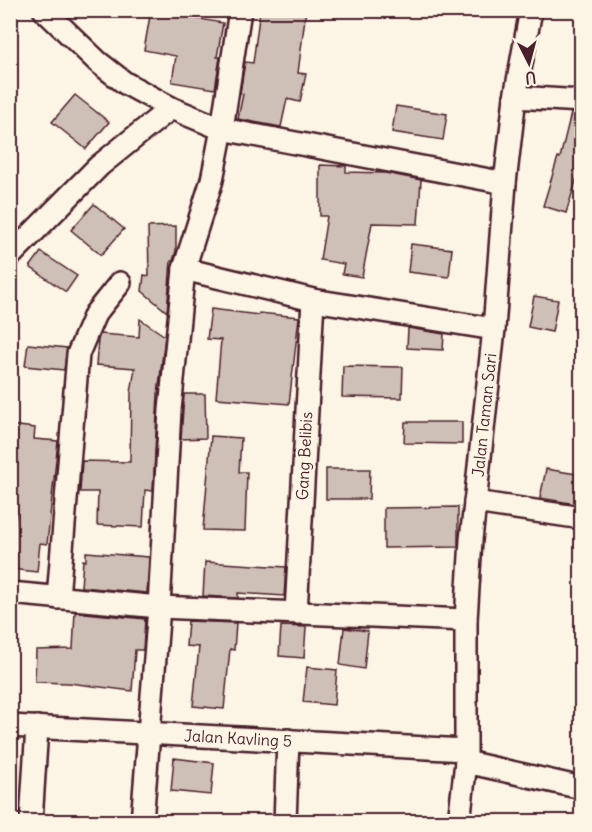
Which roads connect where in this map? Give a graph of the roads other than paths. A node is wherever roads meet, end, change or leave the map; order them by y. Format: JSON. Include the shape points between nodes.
{"nodes":[{"id":1,"x":44,"y":10,"type":"edge"},
{"id":2,"x":240,"y":10,"type":"edge"},
{"id":3,"x":531,"y":10,"type":"edge"},
{"id":4,"x":515,"y":97,"type":"junction"},
{"id":5,"x":582,"y":101,"type":"edge"},
{"id":6,"x":171,"y":108,"type":"junction"},
{"id":7,"x":222,"y":129,"type":"junction"},
{"id":8,"x":505,"y":183,"type":"junction"},
{"id":9,"x":10,"y":256,"type":"edge"},
{"id":10,"x":184,"y":269,"type":"junction"},
{"id":11,"x":120,"y":283,"type":"dead end"},
{"id":12,"x":313,"y":300,"type":"junction"},
{"id":13,"x":494,"y":329,"type":"junction"},
{"id":14,"x":475,"y":502,"type":"junction"},
{"id":15,"x":582,"y":518,"type":"edge"},
{"id":16,"x":10,"y":593,"type":"edge"},
{"id":17,"x":58,"y":598,"type":"junction"},
{"id":18,"x":159,"y":607,"type":"junction"},
{"id":19,"x":296,"y":613,"type":"junction"},
{"id":20,"x":466,"y":620,"type":"junction"},
{"id":21,"x":10,"y":726,"type":"edge"},
{"id":22,"x":37,"y":727,"type":"junction"},
{"id":23,"x":150,"y":733,"type":"junction"},
{"id":24,"x":288,"y":740,"type":"junction"},
{"id":25,"x":466,"y":756,"type":"junction"},
{"id":26,"x":582,"y":788,"type":"edge"},
{"id":27,"x":31,"y":822,"type":"edge"},
{"id":28,"x":142,"y":822,"type":"edge"},
{"id":29,"x":285,"y":822,"type":"edge"},
{"id":30,"x":459,"y":822,"type":"edge"}],
"edges":[{"from":1,"to":6,"type":"street","via":[[125,83]]},
{"from":2,"to":7,"type":"street"},
{"from":3,"to":4,"type":"street","name":"Jalan Taman Sari"},
{"from":4,"to":5,"type":"street"},
{"from":4,"to":8,"type":"street","name":"Jalan Taman Sari"},
{"from":6,"to":7,"type":"street"},
{"from":6,"to":9,"type":"street","via":[[99,166]]},
{"from":7,"to":8,"type":"street"},
{"from":7,"to":10,"type":"street","via":[[212,180]]},
{"from":8,"to":13,"type":"street","name":"Jalan Taman Sari"},
{"from":10,"to":12,"type":"street"},
{"from":10,"to":18,"type":"street","via":[[170,411]]},
{"from":11,"to":17,"type":"street","via":[[95,314],[78,354]]},
{"from":12,"to":13,"type":"street"},
{"from":12,"to":19,"type":"street","name":"Gang Belibis"},
{"from":13,"to":14,"type":"street","name":"Jalan Taman Sari"},
{"from":14,"to":15,"type":"street"},
{"from":14,"to":20,"type":"street","name":"Jalan Taman Sari"},
{"from":16,"to":17,"type":"street"},
{"from":17,"to":18,"type":"street"},
{"from":18,"to":19,"type":"street"},
{"from":18,"to":23,"type":"street"},
{"from":19,"to":20,"type":"street"},
{"from":20,"to":25,"type":"street","name":"Jalan Taman Sari"},
{"from":21,"to":22,"type":"street","name":"Jalan Kavling 5"},
{"from":22,"to":23,"type":"street","name":"Jalan Kavling 5"},
{"from":22,"to":27,"type":"street"},
{"from":23,"to":24,"type":"street","name":"Jalan Kavling 5"},
{"from":23,"to":28,"type":"street"},
{"from":24,"to":25,"type":"street","name":"Jalan Kavling 5"},
{"from":24,"to":29,"type":"street"},
{"from":25,"to":26,"type":"street","name":"Jalan Kavling 5"},
{"from":25,"to":30,"type":"street","name":"Jalan Taman Sari"}]}
